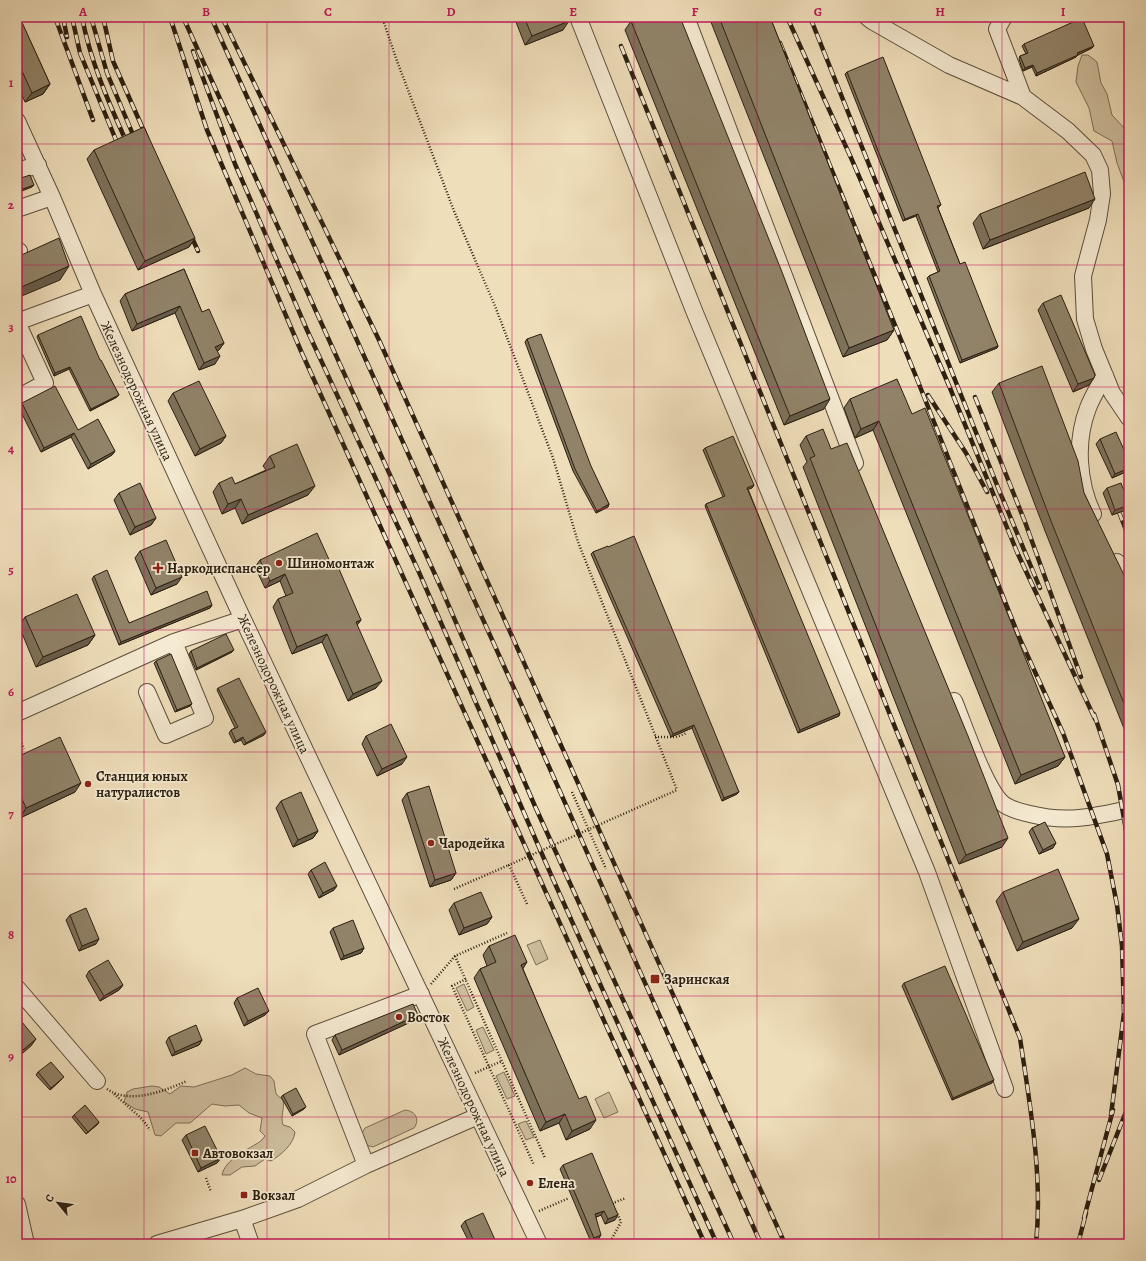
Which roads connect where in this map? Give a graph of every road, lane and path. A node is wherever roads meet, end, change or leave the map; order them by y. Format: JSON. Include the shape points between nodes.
{"nodes":[{"id":1,"x":382,"y":17,"type":"edge"},
{"id":2,"x":578,"y":17,"type":"edge"},
{"id":3,"x":686,"y":17,"type":"edge"},
{"id":4,"x":867,"y":17,"type":"edge"},
{"id":5,"x":1004,"y":17,"type":"edge"},
{"id":6,"x":1022,"y":97,"type":"junction"},
{"id":7,"x":17,"y":121,"type":"edge"},
{"id":8,"x":38,"y":165,"type":"junction"},
{"id":9,"x":17,"y":170,"type":"edge"},
{"id":10,"x":52,"y":197,"type":"junction"},
{"id":11,"x":17,"y":209,"type":"edge"},
{"id":12,"x":93,"y":294,"type":"junction"},
{"id":13,"x":17,"y":322,"type":"edge"},
{"id":14,"x":1105,"y":375,"type":"junction"},
{"id":15,"x":17,"y":398,"type":"edge"},
{"id":16,"x":1129,"y":418,"type":"edge"},
{"id":17,"x":862,"y":479,"type":"edge"},
{"id":18,"x":1099,"y":525,"type":"edge"},
{"id":19,"x":1109,"y":546,"type":"edge"},
{"id":20,"x":1129,"y":586,"type":"edge"},
{"id":21,"x":243,"y":619,"type":"junction"},
{"id":22,"x":174,"y":642,"type":"junction"},
{"id":23,"x":947,"y":684,"type":"edge"},
{"id":24,"x":147,"y":692,"type":"dead end"},
{"id":25,"x":17,"y":713,"type":"edge"},
{"id":26,"x":17,"y":732,"type":"edge"},
{"id":27,"x":687,"y":733,"type":"edge"},
{"id":28,"x":655,"y":738,"type":"junction"},
{"id":29,"x":24,"y":749,"type":"dead end"},
{"id":30,"x":572,"y":792,"type":"dead end"},
{"id":31,"x":1129,"y":809,"type":"edge"},
{"id":32,"x":588,"y":829,"type":"junction"},
{"id":33,"x":509,"y":864,"type":"junction"},
{"id":34,"x":606,"y":869,"type":"dead end"},
{"id":35,"x":454,"y":889,"type":"dead end"},
{"id":36,"x":527,"y":904,"type":"dead end"},
{"id":37,"x":507,"y":933,"type":"dead end"},
{"id":38,"x":455,"y":956,"type":"junction"},
{"id":39,"x":466,"y":979,"type":"junction"},
{"id":40,"x":17,"y":988,"type":"edge"},
{"id":41,"x":421,"y":994,"type":"junction"},
{"id":42,"x":502,"y":1061,"type":"junction"},
{"id":43,"x":489,"y":1067,"type":"junction"},
{"id":44,"x":474,"y":1073,"type":"dead end"},
{"id":45,"x":97,"y":1081,"type":"joint"},
{"id":46,"x":188,"y":1081,"type":"dead end"},
{"id":47,"x":1005,"y":1089,"type":"dead end"},
{"id":48,"x":112,"y":1092,"type":"junction"},
{"id":49,"x":478,"y":1116,"type":"junction"},
{"id":50,"x":150,"y":1130,"type":"dead end"},
{"id":51,"x":546,"y":1158,"type":"dead end"},
{"id":52,"x":534,"y":1165,"type":"dead end"},
{"id":53,"x":366,"y":1166,"type":"junction"},
{"id":54,"x":206,"y":1178,"type":"dead end"},
{"id":55,"x":211,"y":1192,"type":"dead end"},
{"id":56,"x":569,"y":1198,"type":"dead end"},
{"id":57,"x":626,"y":1198,"type":"dead end"},
{"id":58,"x":17,"y":1204,"type":"edge"},
{"id":59,"x":526,"y":1218,"type":"junction"},
{"id":60,"x":242,"y":1219,"type":"junction"},
{"id":61,"x":26,"y":1244,"type":"edge"},
{"id":62,"x":157,"y":1244,"type":"edge"},
{"id":63,"x":251,"y":1244,"type":"edge"},
{"id":64,"x":539,"y":1244,"type":"edge"},
{"id":65,"x":609,"y":1244,"type":"edge"}],
"edges":[{"from":1,"to":28,"type":"path","via":[[454,211],[495,306],[550,451],[578,542]]},
{"from":2,"to":47,"type":"street","via":[[695,313],[928,872]]},
{"from":3,"to":17,"type":"street"},
{"from":4,"to":6,"type":"street","via":[[949,66]]},
{"from":5,"to":6,"type":"street","via":[[997,29]]},
{"from":6,"to":14,"type":"street","via":[[1068,131],[1093,155],[1100,170],[1102,194],[1084,276],[1085,319]]},
{"from":7,"to":8,"type":"street","name":"Железнодорожная улица"},
{"from":8,"to":9,"type":"street"},
{"from":8,"to":10,"type":"street","name":"Железнодорожная улица"},
{"from":10,"to":11,"type":"street"},
{"from":10,"to":12,"type":"street","name":"Железнодорожная улица"},
{"from":12,"to":13,"type":"street"},
{"from":12,"to":21,"type":"street","name":"Железнодорожная улица"},
{"from":13,"to":15,"type":"street","via":[[45,383]]},
{"from":14,"to":16,"type":"street","via":[[1112,393]]},
{"from":14,"to":18,"type":"street","via":[[1088,408],[1080,439],[1081,472],[1086,498]]},
{"from":19,"to":20,"type":"street"},
{"from":21,"to":22,"type":"street"},
{"from":21,"to":41,"type":"street","name":"Железнодорожная улица"},
{"from":22,"to":24,"type":"street","via":[[205,718],[166,735]]},
{"from":22,"to":25,"type":"street"},
{"from":23,"to":31,"type":"street","via":[[989,786],[1002,803],[1020,812],[1060,820],[1086,819]]},
{"from":26,"to":29,"type":"path"},
{"from":27,"to":28,"type":"path","via":[[676,737]]},
{"from":28,"to":32,"type":"path","bridge":true,"via":[[677,790]]},
{"from":30,"to":32,"type":"path"},
{"from":32,"to":33,"type":"path","bridge":true},
{"from":32,"to":34,"type":"path"},
{"from":33,"to":35,"type":"path"},
{"from":33,"to":36,"type":"path","bridge":true},
{"from":37,"to":38,"type":"path"},
{"from":38,"to":39,"type":"path"},
{"from":38,"to":41,"type":"path","via":[[444,972]]},
{"from":39,"to":42,"type":"path"},
{"from":39,"to":43,"type":"path","via":[[452,986]]},
{"from":40,"to":45,"type":"street"},
{"from":41,"to":49,"type":"street","name":"Железнодорожная улица"},
{"from":41,"to":53,"type":"street","via":[[315,1034]]},
{"from":42,"to":43,"type":"path"},
{"from":42,"to":51,"type":"path"},
{"from":43,"to":44,"type":"path"},
{"from":43,"to":52,"type":"path"},
{"from":45,"to":48,"type":"path"},
{"from":46,"to":48,"type":"path","via":[[148,1095],[126,1096]]},
{"from":48,"to":50,"type":"path","via":[[142,1119]]},
{"from":49,"to":53,"type":"street"},
{"from":49,"to":59,"type":"street","name":"Железнодорожная улица"},
{"from":53,"to":60,"type":"street","via":[[298,1199]]},
{"from":54,"to":55,"type":"path"},
{"from":56,"to":59,"type":"path"},
{"from":57,"to":65,"type":"path","via":[[613,1203],[621,1222]]},
{"from":58,"to":61,"type":"street"},
{"from":59,"to":64,"type":"street","name":"Железнодорожная улица"},
{"from":60,"to":62,"type":"street"},
{"from":60,"to":63,"type":"street"}]}
